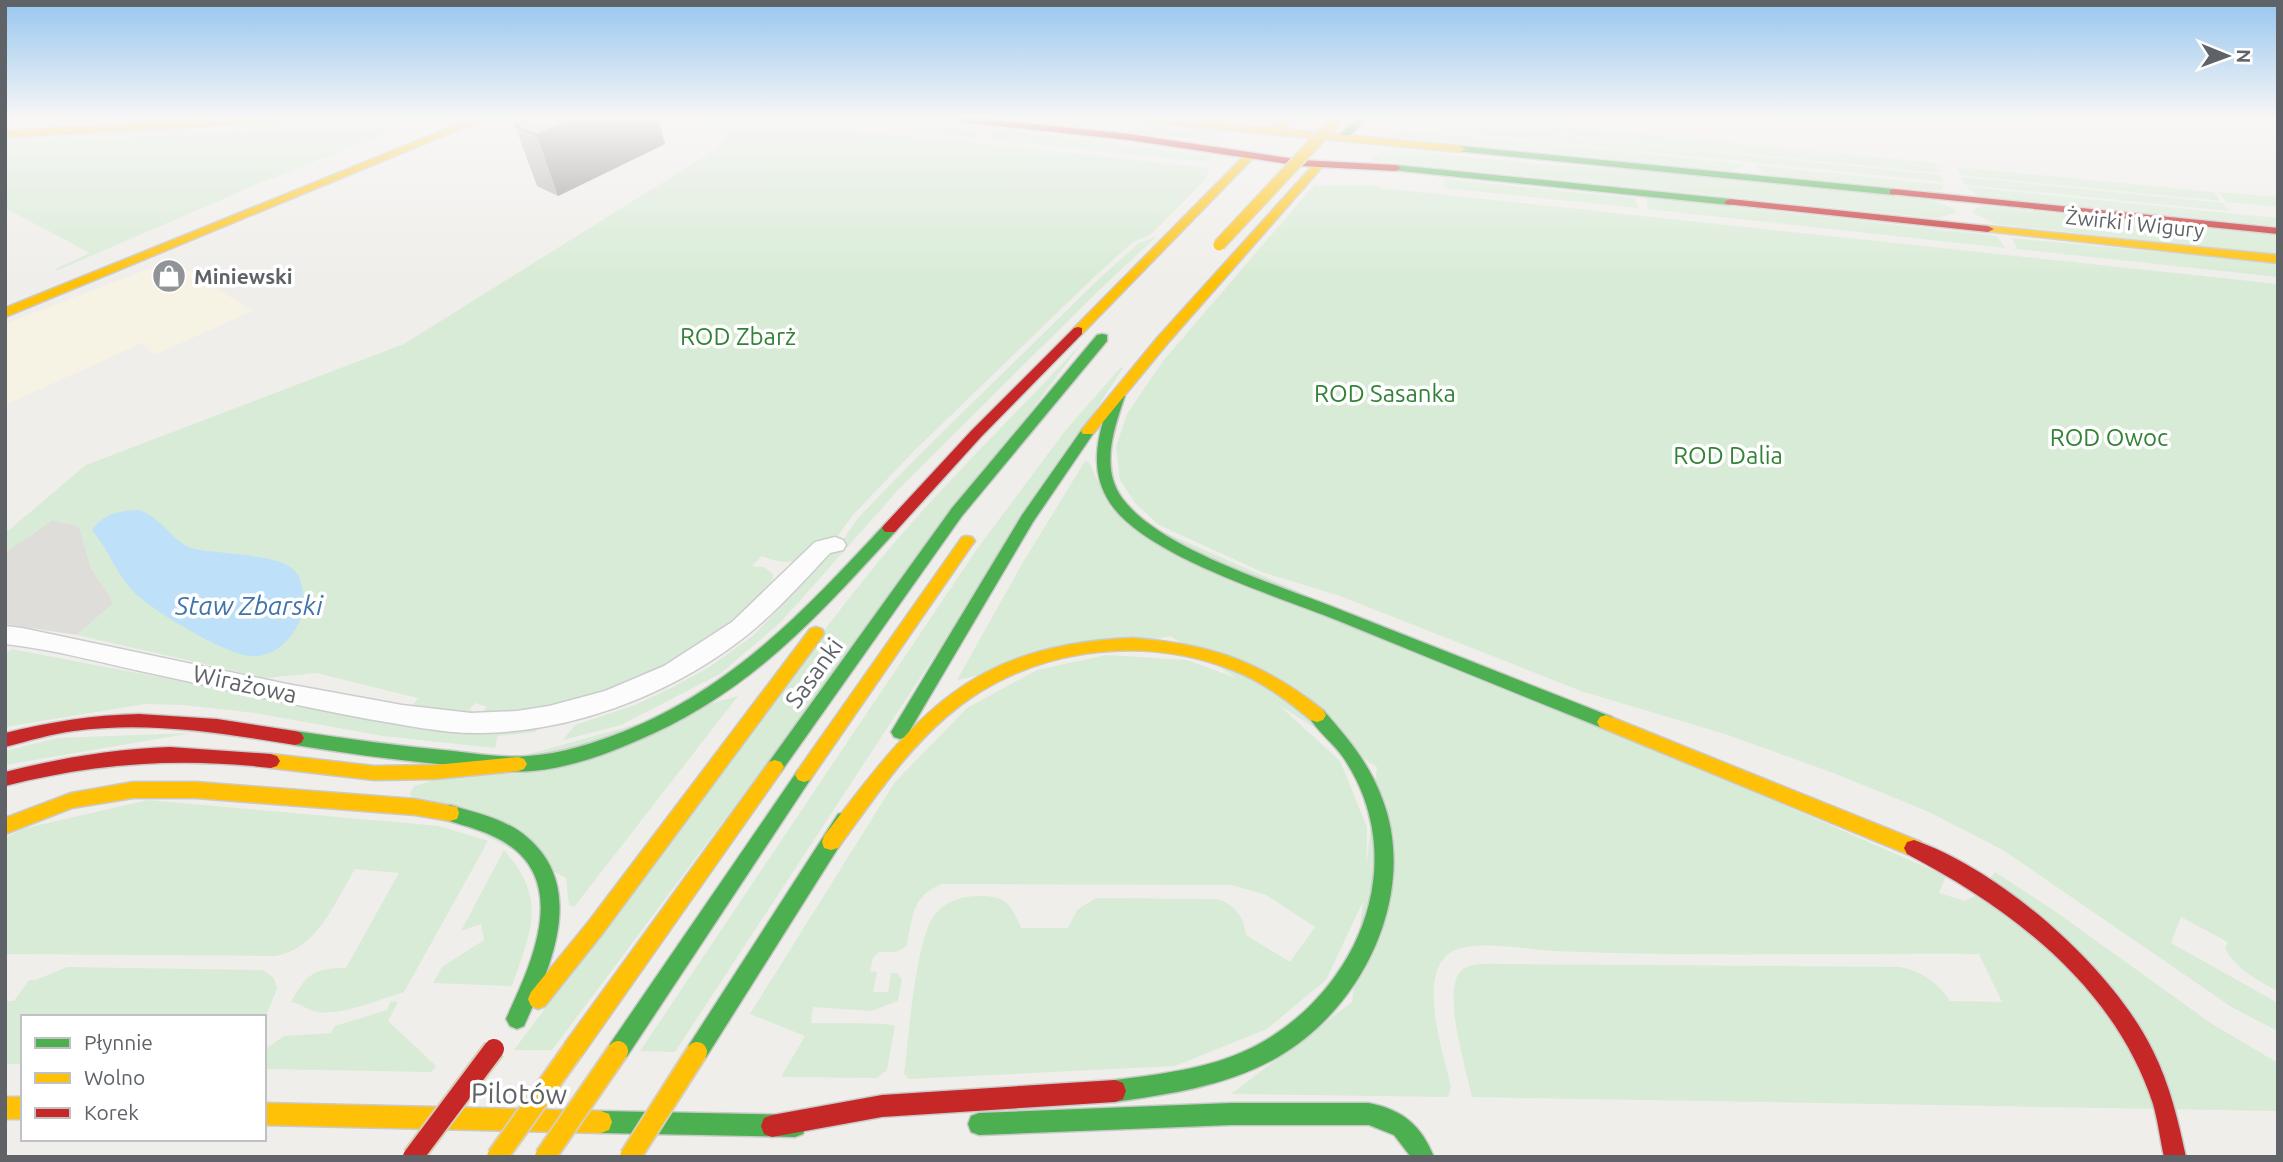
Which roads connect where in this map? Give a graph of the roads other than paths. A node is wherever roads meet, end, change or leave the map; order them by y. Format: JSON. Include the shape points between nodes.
{"nodes":[{"id":1,"x":316,"y":173,"type":"edge"},
{"id":2,"x":345,"y":173,"type":"edge"},
{"id":3,"x":1233,"y":173,"type":"edge"},
{"id":4,"x":1286,"y":173,"type":"edge"},
{"id":5,"x":1311,"y":173,"type":"edge"},
{"id":6,"x":1450,"y":173,"type":"edge"},
{"id":7,"x":1705,"y":173,"type":"edge"},
{"id":8,"x":1960,"y":198,"type":"junction"},
{"id":9,"x":1968,"y":226,"type":"junction"},
{"id":10,"x":2278,"y":231,"type":"edge"},
{"id":11,"x":1214,"y":250,"type":"dead end"},
{"id":12,"x":2278,"y":259,"type":"edge"},
{"id":13,"x":5,"y":303,"type":"edge"},
{"id":14,"x":5,"y":313,"type":"edge"},
{"id":15,"x":1116,"y":324,"type":"dead end"},
{"id":16,"x":1118,"y":396,"type":"junction"},
{"id":17,"x":976,"y":529,"type":"dead end"},
{"id":18,"x":835,"y":545,"type":"dead end"},
{"id":19,"x":863,"y":557,"type":"junction"},
{"id":20,"x":5,"y":635,"type":"edge"},
{"id":21,"x":5,"y":740,"type":"edge"},
{"id":22,"x":518,"y":764,"type":"junction"},
{"id":23,"x":5,"y":779,"type":"edge"},
{"id":24,"x":5,"y":825,"type":"edge"},
{"id":25,"x":831,"y":842,"type":"junction"},
{"id":26,"x":505,"y":1034,"type":"junction"},
{"id":27,"x":266,"y":1114,"type":"edge"},
{"id":28,"x":772,"y":1125,"type":"junction"},
{"id":29,"x":956,"y":1125,"type":"dead end"},
{"id":30,"x":863,"y":1126,"type":"dead end"},
{"id":31,"x":412,"y":1157,"type":"edge"},
{"id":32,"x":497,"y":1157,"type":"edge"},
{"id":33,"x":545,"y":1157,"type":"edge"},
{"id":34,"x":630,"y":1157,"type":"edge"},
{"id":35,"x":1423,"y":1157,"type":"edge"},
{"id":36,"x":2175,"y":1157,"type":"edge"}],
"edges":[{"from":1,"to":13,"type":"main road"},
{"from":2,"to":14,"type":"main road"},
{"from":3,"to":19,"type":"main road","via":[[976,434]]},
{"from":4,"to":11,"type":"main road","bridge":true},
{"from":5,"to":16,"type":"main road"},
{"from":6,"to":9,"type":"main road","name":"Żwirki i Wigury"},
{"from":7,"to":8,"type":"main road","name":"Żwirki i Wigury"},
{"from":8,"to":9,"type":"main road"},
{"from":8,"to":10,"type":"main road","name":"Żwirki i Wigury"},
{"from":9,"to":12,"type":"main road","name":"Żwirki i Wigury"},
{"from":15,"to":32,"type":"main road","name":"Sasanki","bridge":true,"via":[[957,512]]},
{"from":16,"to":25,"type":"main road","via":[[1049,487]]},
{"from":16,"to":36,"type":"main road","via":[[1102,449],[1104,475],[1127,512],[1172,545],[1861,825],[1950,865],[2010,902],[2072,956],[2109,1000],[2153,1075]]},
{"from":17,"to":33,"type":"main road","name":"Sasanki","bridge":true},
{"from":18,"to":20,"type":"street","name":"Wirażowa","via":[[823,547],[746,623],[678,669],[582,707],[485,723],[447,722],[353,706]]},
{"from":19,"to":22,"type":"main road","via":[[801,624],[727,687],[635,736],[592,751]]},
{"from":19,"to":26,"type":"main road","via":[[826,619],[596,928]]},
{"from":21,"to":22,"type":"main road","via":[[82,723],[198,722],[390,753]]},
{"from":22,"to":23,"type":"main road","via":[[413,774],[353,772],[233,756],[138,752],[79,760]]},
{"from":24,"to":26,"type":"main road","via":[[77,797],[170,787],[415,807],[491,825],[534,853],[548,883],[551,919],[546,952]]},
{"from":25,"to":28,"type":"main road","via":[[909,743],[978,684],[1064,650],[1118,643],[1162,645],[1227,659],[1265,677],[1301,700],[1339,735],[1367,777],[1380,819],[1386,861],[1383,905],[1354,968],[1326,1006],[1258,1056],[1205,1077],[1084,1095],[892,1105]]},
{"from":25,"to":34,"type":"main road","bridge":true},
{"from":26,"to":31,"type":"main road","bridge":true},
{"from":27,"to":28,"type":"main road","name":"Pilotów"},
{"from":28,"to":30,"type":"main road"},
{"from":29,"to":35,"type":"main road","via":[[1230,1113],[1363,1115],[1398,1122],[1408,1129]]}]}
